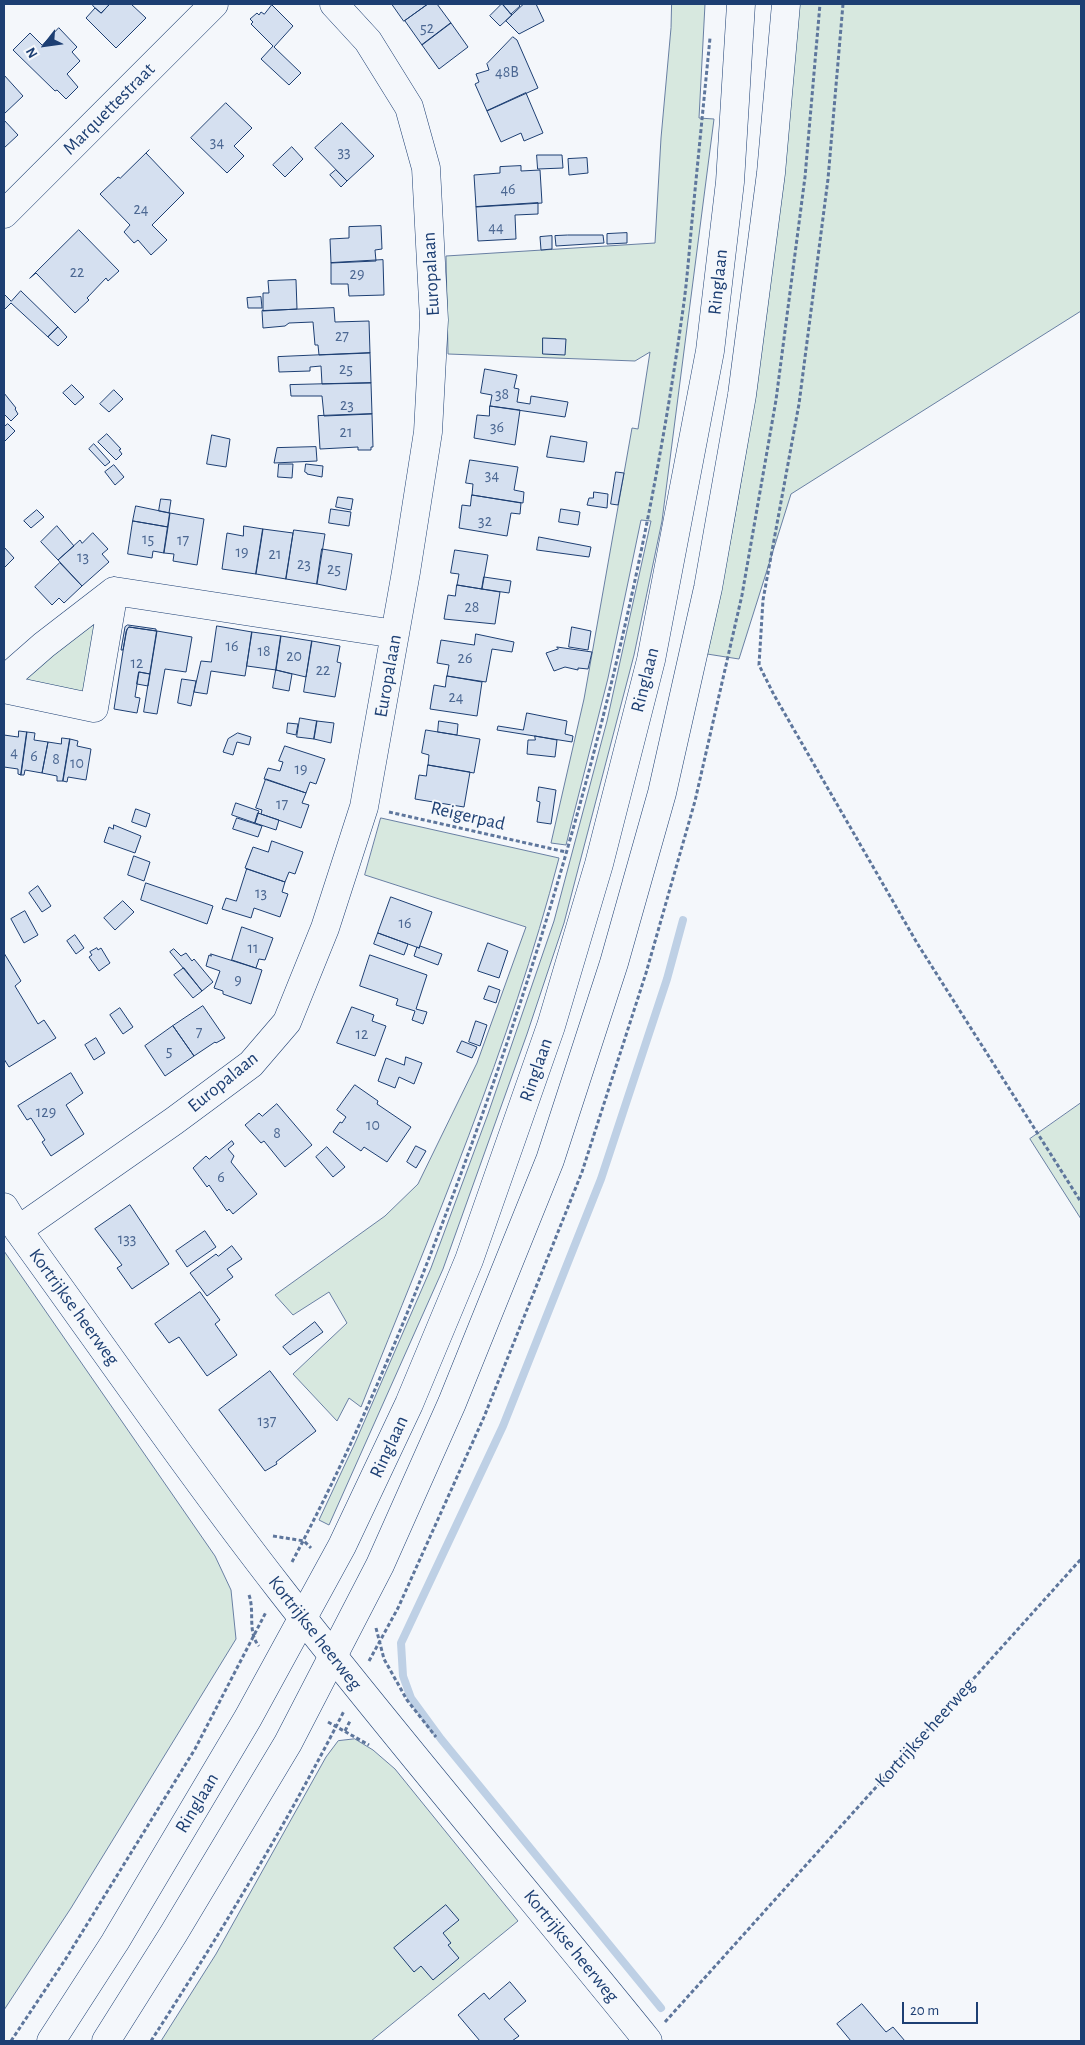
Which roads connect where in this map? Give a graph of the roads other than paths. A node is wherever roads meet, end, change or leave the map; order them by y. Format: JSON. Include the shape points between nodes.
{"nodes":[{"id":1,"x":214,"y":4,"type":"edge"},
{"id":2,"x":334,"y":4,"type":"edge"},
{"id":3,"x":741,"y":4,"type":"edge"},
{"id":4,"x":786,"y":4,"type":"edge"},
{"id":5,"x":4,"y":214,"type":"edge"},
{"id":6,"x":114,"y":591,"type":"junction"},
{"id":7,"x":395,"y":634,"type":"junction"},
{"id":8,"x":4,"y":680,"type":"edge"},
{"id":9,"x":4,"y":689,"type":"edge"},
{"id":10,"x":4,"y":1207,"type":"edge"},
{"id":11,"x":18,"y":1230,"type":"junction"},
{"id":12,"x":303,"y":1618,"type":"junction"},
{"id":13,"x":333,"y":1656,"type":"junction"},
{"id":14,"x":654,"y":2034,"type":"edge"},
{"id":15,"x":51,"y":2041,"type":"edge"},
{"id":16,"x":106,"y":2041,"type":"edge"}],
"edges":[{"from":1,"to":5,"type":"main road","name":"Marquettestraat"},
{"from":2,"to":7,"type":"main road","name":"Europalaan","via":[[368,41],[409,107],[426,168],[434,320],[428,432]]},
{"from":3,"to":12,"type":"main road","name":"Ringlaan","via":[[730,182],[710,351],[652,660],[599,864],[551,1026],[469,1260],[409,1404],[342,1546]]},
{"from":4,"to":13,"type":"main road","name":"Ringlaan","via":[[771,173],[742,395],[708,588],[662,793],[614,963],[550,1160],[452,1404],[380,1566]]},
{"from":6,"to":7,"type":"main road"},
{"from":6,"to":8,"type":"main road"},
{"from":6,"to":9,"type":"main road","via":[[94,708]]},
{"from":7,"to":11,"type":"main road","name":"Europalaan","via":[[364,807],[325,928],[287,1022],[251,1064]]},
{"from":10,"to":11,"type":"main road","name":"Kortrijkse heerweg"},
{"from":11,"to":12,"type":"main road","name":"Kortrijkse heerweg","via":[[228,1521]]},
{"from":12,"to":13,"type":"main road","name":"Kortrijkse heerweg"},
{"from":12,"to":15,"type":"main road","name":"Ringlaan","via":[[248,1718],[125,1925]]},
{"from":13,"to":14,"type":"main road","name":"Kortrijkse heerweg","via":[[534,1900]]},
{"from":13,"to":16,"type":"main road","name":"Ringlaan","via":[[288,1744]]}]}
